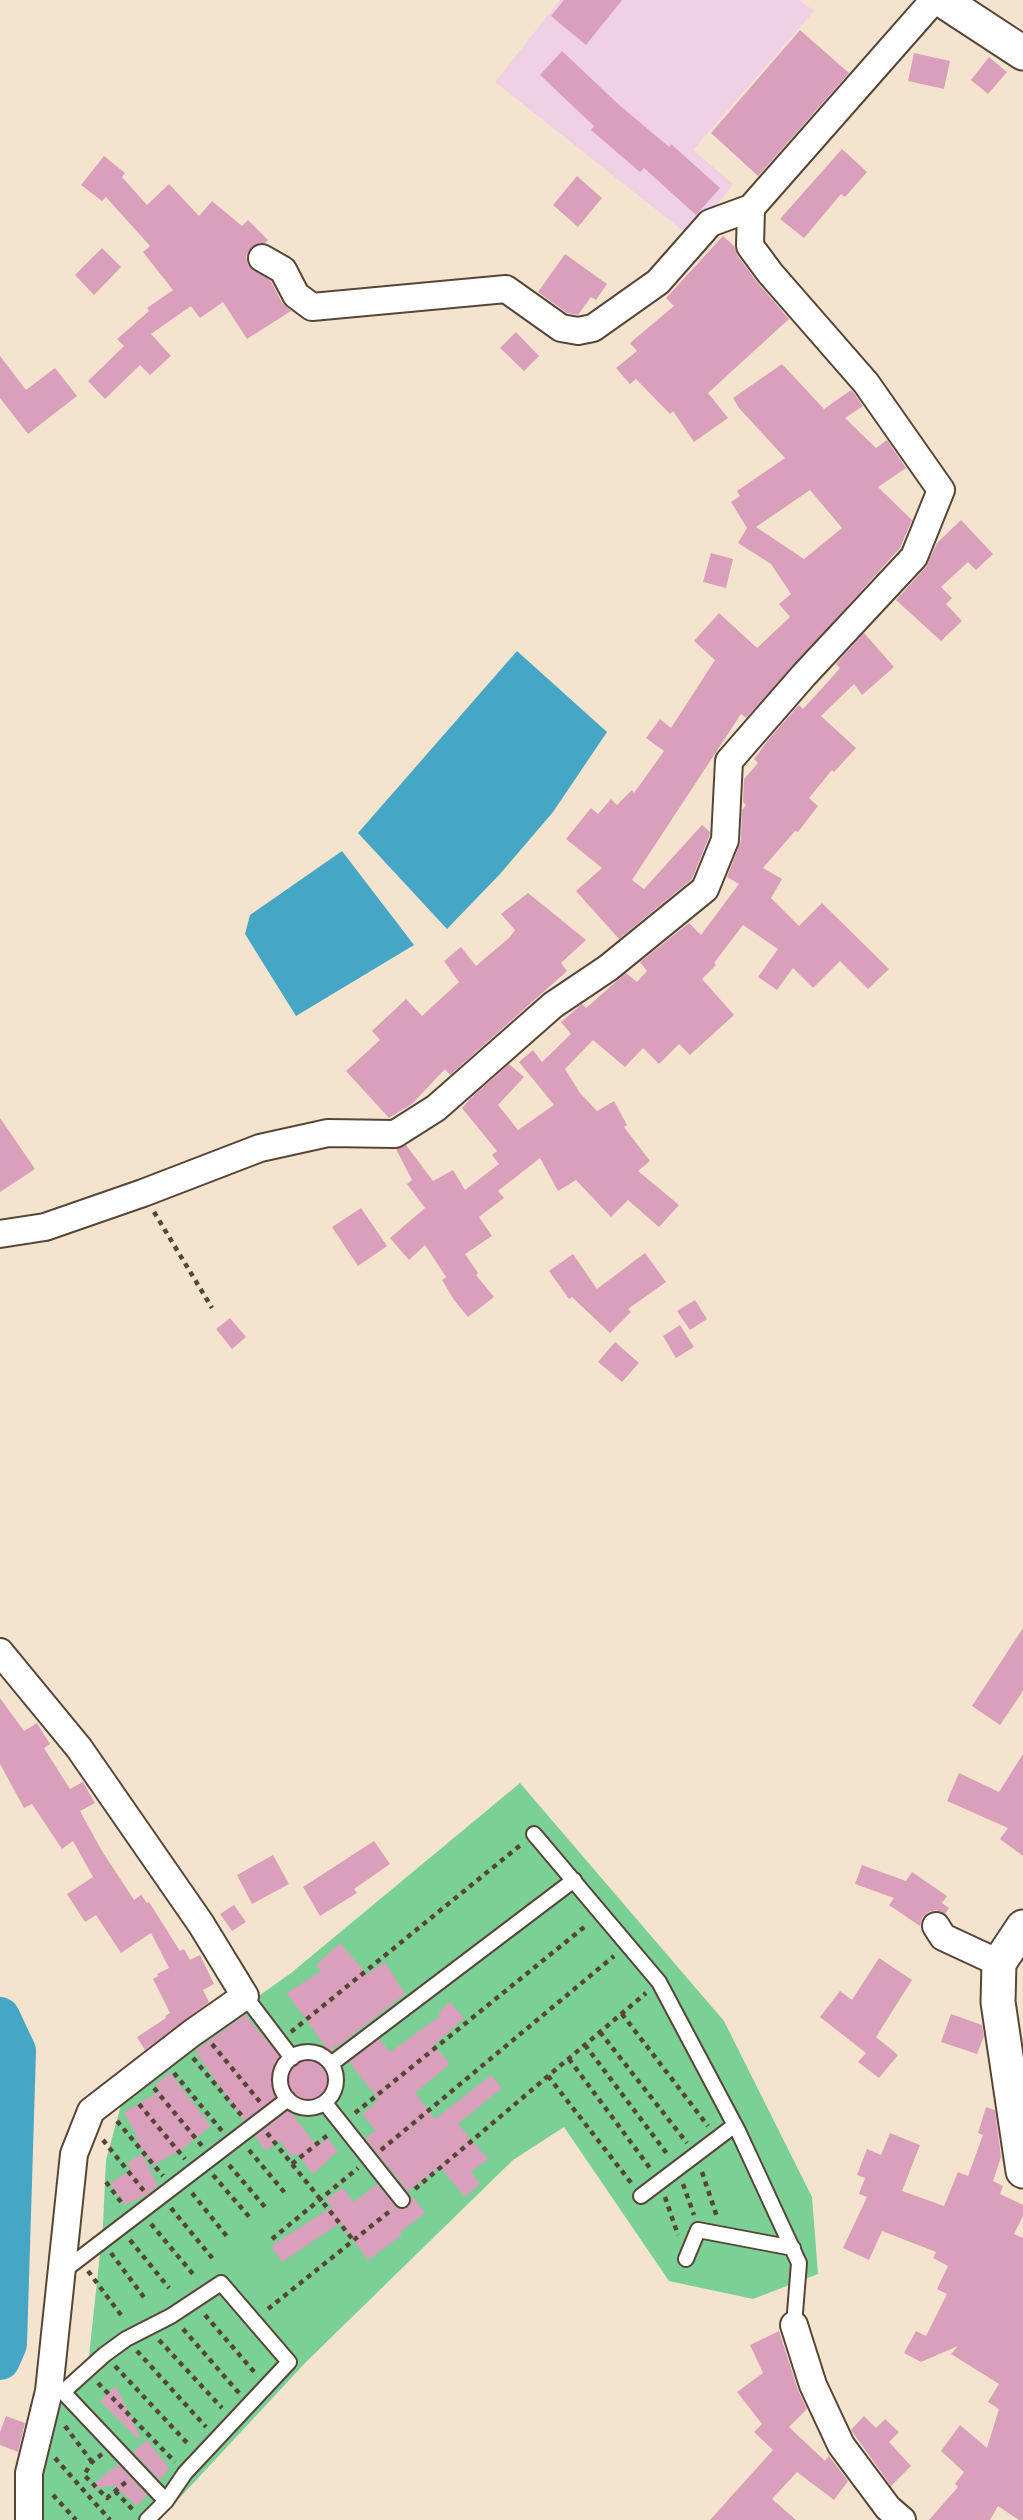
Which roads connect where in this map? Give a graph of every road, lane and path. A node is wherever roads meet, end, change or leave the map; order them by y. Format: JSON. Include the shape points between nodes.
{"nodes":[{"id":1,"x":934,"y":0,"type":"edge"},
{"id":2,"x":942,"y":0,"type":"edge"},
{"id":3,"x":1023,"y":53,"type":"edge"},
{"id":4,"x":751,"y":208,"type":"junction"},
{"id":5,"x":262,"y":258,"type":"dead end"},
{"id":6,"x":143,"y":1193,"type":"junction"},
{"id":7,"x":0,"y":1234,"type":"edge"},
{"id":8,"x":212,"y":1308,"type":"dead end"},
{"id":9,"x":0,"y":1652,"type":"edge"},
{"id":10,"x":534,"y":1833,"type":"joint"},
{"id":11,"x":574,"y":1880,"type":"junction"},
{"id":12,"x":601,"y":1913,"type":"junction"},
{"id":13,"x":936,"y":1926,"type":"dead end"},
{"id":14,"x":1023,"y":1927,"type":"edge"},
{"id":15,"x":628,"y":1944,"type":"junction"},
{"id":16,"x":999,"y":1963,"type":"junction"},
{"id":17,"x":659,"y":1982,"type":"junction"},
{"id":18,"x":245,"y":1996,"type":"junction"},
{"id":19,"x":622,"y":2014,"type":"junction"},
{"id":20,"x":600,"y":2032,"type":"junction"},
{"id":21,"x":208,"y":2040,"type":"dead end"},
{"id":22,"x":280,"y":2042,"type":"junction"},
{"id":23,"x":585,"y":2045,"type":"junction"},
{"id":24,"x":187,"y":2050,"type":"dead end"},
{"id":25,"x":292,"y":2058,"type":"junction"},
{"id":26,"x":569,"y":2059,"type":"junction"},
{"id":27,"x":331,"y":2064,"type":"junction"},
{"id":28,"x":170,"y":2069,"type":"dead end"},
{"id":29,"x":548,"y":2076,"type":"junction"},
{"id":30,"x":150,"y":2083,"type":"dead end"},
{"id":31,"x":135,"y":2099,"type":"dead end"},
{"id":32,"x":288,"y":2099,"type":"junction"},
{"id":33,"x":325,"y":2103,"type":"junction"},
{"id":34,"x":115,"y":2119,"type":"dead end"},
{"id":35,"x":260,"y":2121,"type":"junction"},
{"id":36,"x":342,"y":2124,"type":"junction"},
{"id":37,"x":735,"y":2125,"type":"junction"},
{"id":38,"x":98,"y":2134,"type":"dead end"},
{"id":39,"x":717,"y":2138,"type":"junction"},
{"id":40,"x":235,"y":2140,"type":"junction"},
{"id":41,"x":696,"y":2154,"type":"junction"},
{"id":42,"x":369,"y":2160,"type":"junction"},
{"id":43,"x":207,"y":2161,"type":"junction"},
{"id":44,"x":292,"y":2164,"type":"junction"},
{"id":45,"x":678,"y":2168,"type":"junction"},
{"id":46,"x":1023,"y":2171,"type":"edge"},
{"id":47,"x":660,"y":2181,"type":"junction"},
{"id":48,"x":106,"y":2182,"type":"dead end"},
{"id":49,"x":167,"y":2191,"type":"junction"},
{"id":50,"x":285,"y":2193,"type":"dead end"},
{"id":51,"x":641,"y":2196,"type":"joint"},
{"id":52,"x":320,"y":2198,"type":"junction"},
{"id":53,"x":402,"y":2200,"type":"junction"},
{"id":54,"x":265,"y":2207,"type":"dead end"},
{"id":55,"x":136,"y":2215,"type":"junction"},
{"id":56,"x":251,"y":2220,"type":"dead end"},
{"id":57,"x":119,"y":2228,"type":"junction"},
{"id":58,"x":698,"y":2230,"type":"junction"},
{"id":59,"x":723,"y":2234,"type":"junction"},
{"id":60,"x":229,"y":2239,"type":"dead end"},
{"id":61,"x":272,"y":2239,"type":"dead end"},
{"id":62,"x":101,"y":2241,"type":"junction"},
{"id":63,"x":355,"y":2241,"type":"junction"},
{"id":64,"x":793,"y":2248,"type":"junction"},
{"id":65,"x":213,"y":2259,"type":"dead end"},
{"id":66,"x":686,"y":2259,"type":"joint"},
{"id":67,"x":69,"y":2266,"type":"junction"},
{"id":68,"x":192,"y":2274,"type":"dead end"},
{"id":69,"x":169,"y":2288,"type":"dead end"},
{"id":70,"x":146,"y":2300,"type":"dead end"},
{"id":71,"x":193,"y":2301,"type":"junction"},
{"id":72,"x":268,"y":2309,"type":"dead end"},
{"id":73,"x":121,"y":2315,"type":"dead end"},
{"id":74,"x":171,"y":2316,"type":"junction"},
{"id":75,"x":794,"y":2325,"type":"joint"},
{"id":76,"x":149,"y":2329,"type":"junction"},
{"id":77,"x":126,"y":2339,"type":"junction"},
{"id":78,"x":104,"y":2355,"type":"junction"},
{"id":79,"x":86,"y":2370,"type":"junction"},
{"id":80,"x":265,"y":2386,"type":"junction"},
{"id":81,"x":56,"y":2391,"type":"junction"},
{"id":82,"x":249,"y":2404,"type":"junction"},
{"id":83,"x":234,"y":2422,"type":"junction"},
{"id":84,"x":62,"y":2423,"type":"dead end"},
{"id":85,"x":216,"y":2438,"type":"junction"},
{"id":86,"x":114,"y":2445,"type":"junction"},
{"id":87,"x":49,"y":2452,"type":"dead end"},
{"id":88,"x":200,"y":2457,"type":"junction"},
{"id":89,"x":92,"y":2462,"type":"junction"},
{"id":90,"x":138,"y":2470,"type":"junction"},
{"id":91,"x":185,"y":2473,"type":"junction"},
{"id":92,"x":49,"y":2491,"type":"dead end"},
{"id":93,"x":115,"y":2491,"type":"junction"},
{"id":94,"x":166,"y":2501,"type":"junction"},
{"id":95,"x":134,"y":2510,"type":"dead end"},
{"id":96,"x":29,"y":2520,"type":"edge"},
{"id":97,"x":76,"y":2520,"type":"edge"},
{"id":98,"x":110,"y":2520,"type":"edge"},
{"id":99,"x":148,"y":2520,"type":"edge"},
{"id":100,"x":902,"y":2520,"type":"edge"}],
"edges":[{"from":1,"to":4,"type":"street"},
{"from":2,"to":3,"type":"street"},
{"from":4,"to":5,"type":"street","via":[[710,223],[658,282],[593,328],[578,331],[561,328],[506,289],[312,307],[296,295],[283,270]]},
{"from":4,"to":6,"type":"street","via":[[750,246],[866,383],[941,490],[914,557],[729,761],[725,840],[705,889],[608,968],[553,1005],[436,1108],[395,1135],[328,1133],[260,1148]]},
{"from":6,"to":7,"type":"street","via":[[45,1227]]},
{"from":6,"to":8,"type":"path"},
{"from":9,"to":18,"type":"street","via":[[79,1748]]},
{"from":10,"to":11,"type":"lane"},
{"from":10,"to":22,"type":"path"},
{"from":11,"to":12,"type":"lane"},
{"from":11,"to":27,"type":"lane"},
{"from":12,"to":15,"type":"lane"},
{"from":12,"to":36,"type":"path"},
{"from":13,"to":16,"type":"street","via":[[943,1937]]},
{"from":14,"to":16,"type":"street"},
{"from":15,"to":17,"type":"lane"},
{"from":15,"to":42,"type":"path"},
{"from":16,"to":46,"type":"street","via":[[998,2003]]},
{"from":17,"to":19,"type":"path"},
{"from":17,"to":37,"type":"lane"},
{"from":18,"to":22,"type":"lane"},
{"from":18,"to":67,"type":"street","via":[[91,2111],[74,2154]]},
{"from":19,"to":20,"type":"path"},
{"from":19,"to":39,"type":"path"},
{"from":20,"to":23,"type":"path"},
{"from":20,"to":41,"type":"path"},
{"from":21,"to":35,"type":"path"},
{"from":22,"to":25,"type":"lane"},
{"from":23,"to":26,"type":"path"},
{"from":23,"to":45,"type":"path"},
{"from":24,"to":35,"type":"path"},
{"from":25,"to":27,"type":"lane","via":[[312,2053]]},
{"from":25,"to":32,"type":"lane","via":[[281,2077]]},
{"from":26,"to":29,"type":"path"},
{"from":26,"to":47,"type":"path"},
{"from":27,"to":33,"type":"lane","via":[[336,2084]]},
{"from":28,"to":40,"type":"path"},
{"from":29,"to":51,"type":"path"},
{"from":29,"to":53,"type":"path"},
{"from":30,"to":43,"type":"path"},
{"from":31,"to":43,"type":"path"},
{"from":32,"to":33,"type":"lane","via":[[305,2108]]},
{"from":32,"to":35,"type":"lane"},
{"from":33,"to":36,"type":"lane"},
{"from":34,"to":49,"type":"path"},
{"from":35,"to":40,"type":"lane"},
{"from":35,"to":44,"type":"path"},
{"from":36,"to":42,"type":"lane"},
{"from":36,"to":44,"type":"path"},
{"from":37,"to":39,"type":"lane"},
{"from":37,"to":64,"type":"lane"},
{"from":38,"to":49,"type":"path"},
{"from":39,"to":41,"type":"lane"},
{"from":40,"to":43,"type":"lane"},
{"from":40,"to":50,"type":"path"},
{"from":41,"to":45,"type":"lane"},
{"from":41,"to":59,"type":"path"},
{"from":42,"to":52,"type":"path"},
{"from":42,"to":53,"type":"lane"},
{"from":43,"to":49,"type":"lane"},
{"from":43,"to":54,"type":"path"},
{"from":43,"to":56,"type":"path"},
{"from":44,"to":52,"type":"path"},
{"from":45,"to":47,"type":"lane"},
{"from":45,"to":58,"type":"path"},
{"from":47,"to":51,"type":"lane"},
{"from":47,"to":66,"type":"path"},
{"from":48,"to":55,"type":"path"},
{"from":49,"to":55,"type":"lane"},
{"from":49,"to":60,"type":"path"},
{"from":49,"to":65,"type":"path"},
{"from":52,"to":61,"type":"path"},
{"from":52,"to":63,"type":"path"},
{"from":53,"to":63,"type":"path"},
{"from":55,"to":57,"type":"lane"},
{"from":55,"to":68,"type":"path"},
{"from":57,"to":62,"type":"lane"},
{"from":57,"to":69,"type":"path"},
{"from":58,"to":59,"type":"lane"},
{"from":58,"to":66,"type":"lane"},
{"from":59,"to":64,"type":"lane"},
{"from":62,"to":67,"type":"lane"},
{"from":62,"to":70,"type":"path"},
{"from":63,"to":72,"type":"path"},
{"from":64,"to":75,"type":"lane","via":[[799,2263]]},
{"from":67,"to":73,"type":"path"},
{"from":67,"to":81,"type":"street"},
{"from":71,"to":74,"type":"lane"},
{"from":71,"to":80,"type":"path"},
{"from":71,"to":80,"type":"lane","via":[[221,2283],[289,2362]]},
{"from":74,"to":76,"type":"lane"},
{"from":74,"to":82,"type":"path"},
{"from":75,"to":100,"type":"street","via":[[813,2385],[841,2445]]},
{"from":76,"to":77,"type":"lane"},
{"from":76,"to":83,"type":"path"},
{"from":77,"to":78,"type":"lane"},
{"from":77,"to":85,"type":"path"},
{"from":78,"to":79,"type":"lane"},
{"from":78,"to":88,"type":"path"},
{"from":79,"to":81,"type":"lane"},
{"from":79,"to":91,"type":"path"},
{"from":80,"to":82,"type":"lane"},
{"from":81,"to":86,"type":"lane"},
{"from":81,"to":96,"type":"street","via":[[29,2473]]},
{"from":82,"to":83,"type":"lane"},
{"from":83,"to":85,"type":"lane"},
{"from":84,"to":89,"type":"path"},
{"from":85,"to":88,"type":"lane"},
{"from":86,"to":89,"type":"path"},
{"from":86,"to":90,"type":"lane"},
{"from":87,"to":98,"type":"path"},
{"from":88,"to":91,"type":"lane"},
{"from":89,"to":93,"type":"path","via":[[84,2474],[107,2498]]},
{"from":90,"to":93,"type":"path"},
{"from":90,"to":94,"type":"lane"},
{"from":91,"to":94,"type":"lane"},
{"from":92,"to":97,"type":"path"},
{"from":93,"to":95,"type":"path"},
{"from":94,"to":99,"type":"lane"}]}
